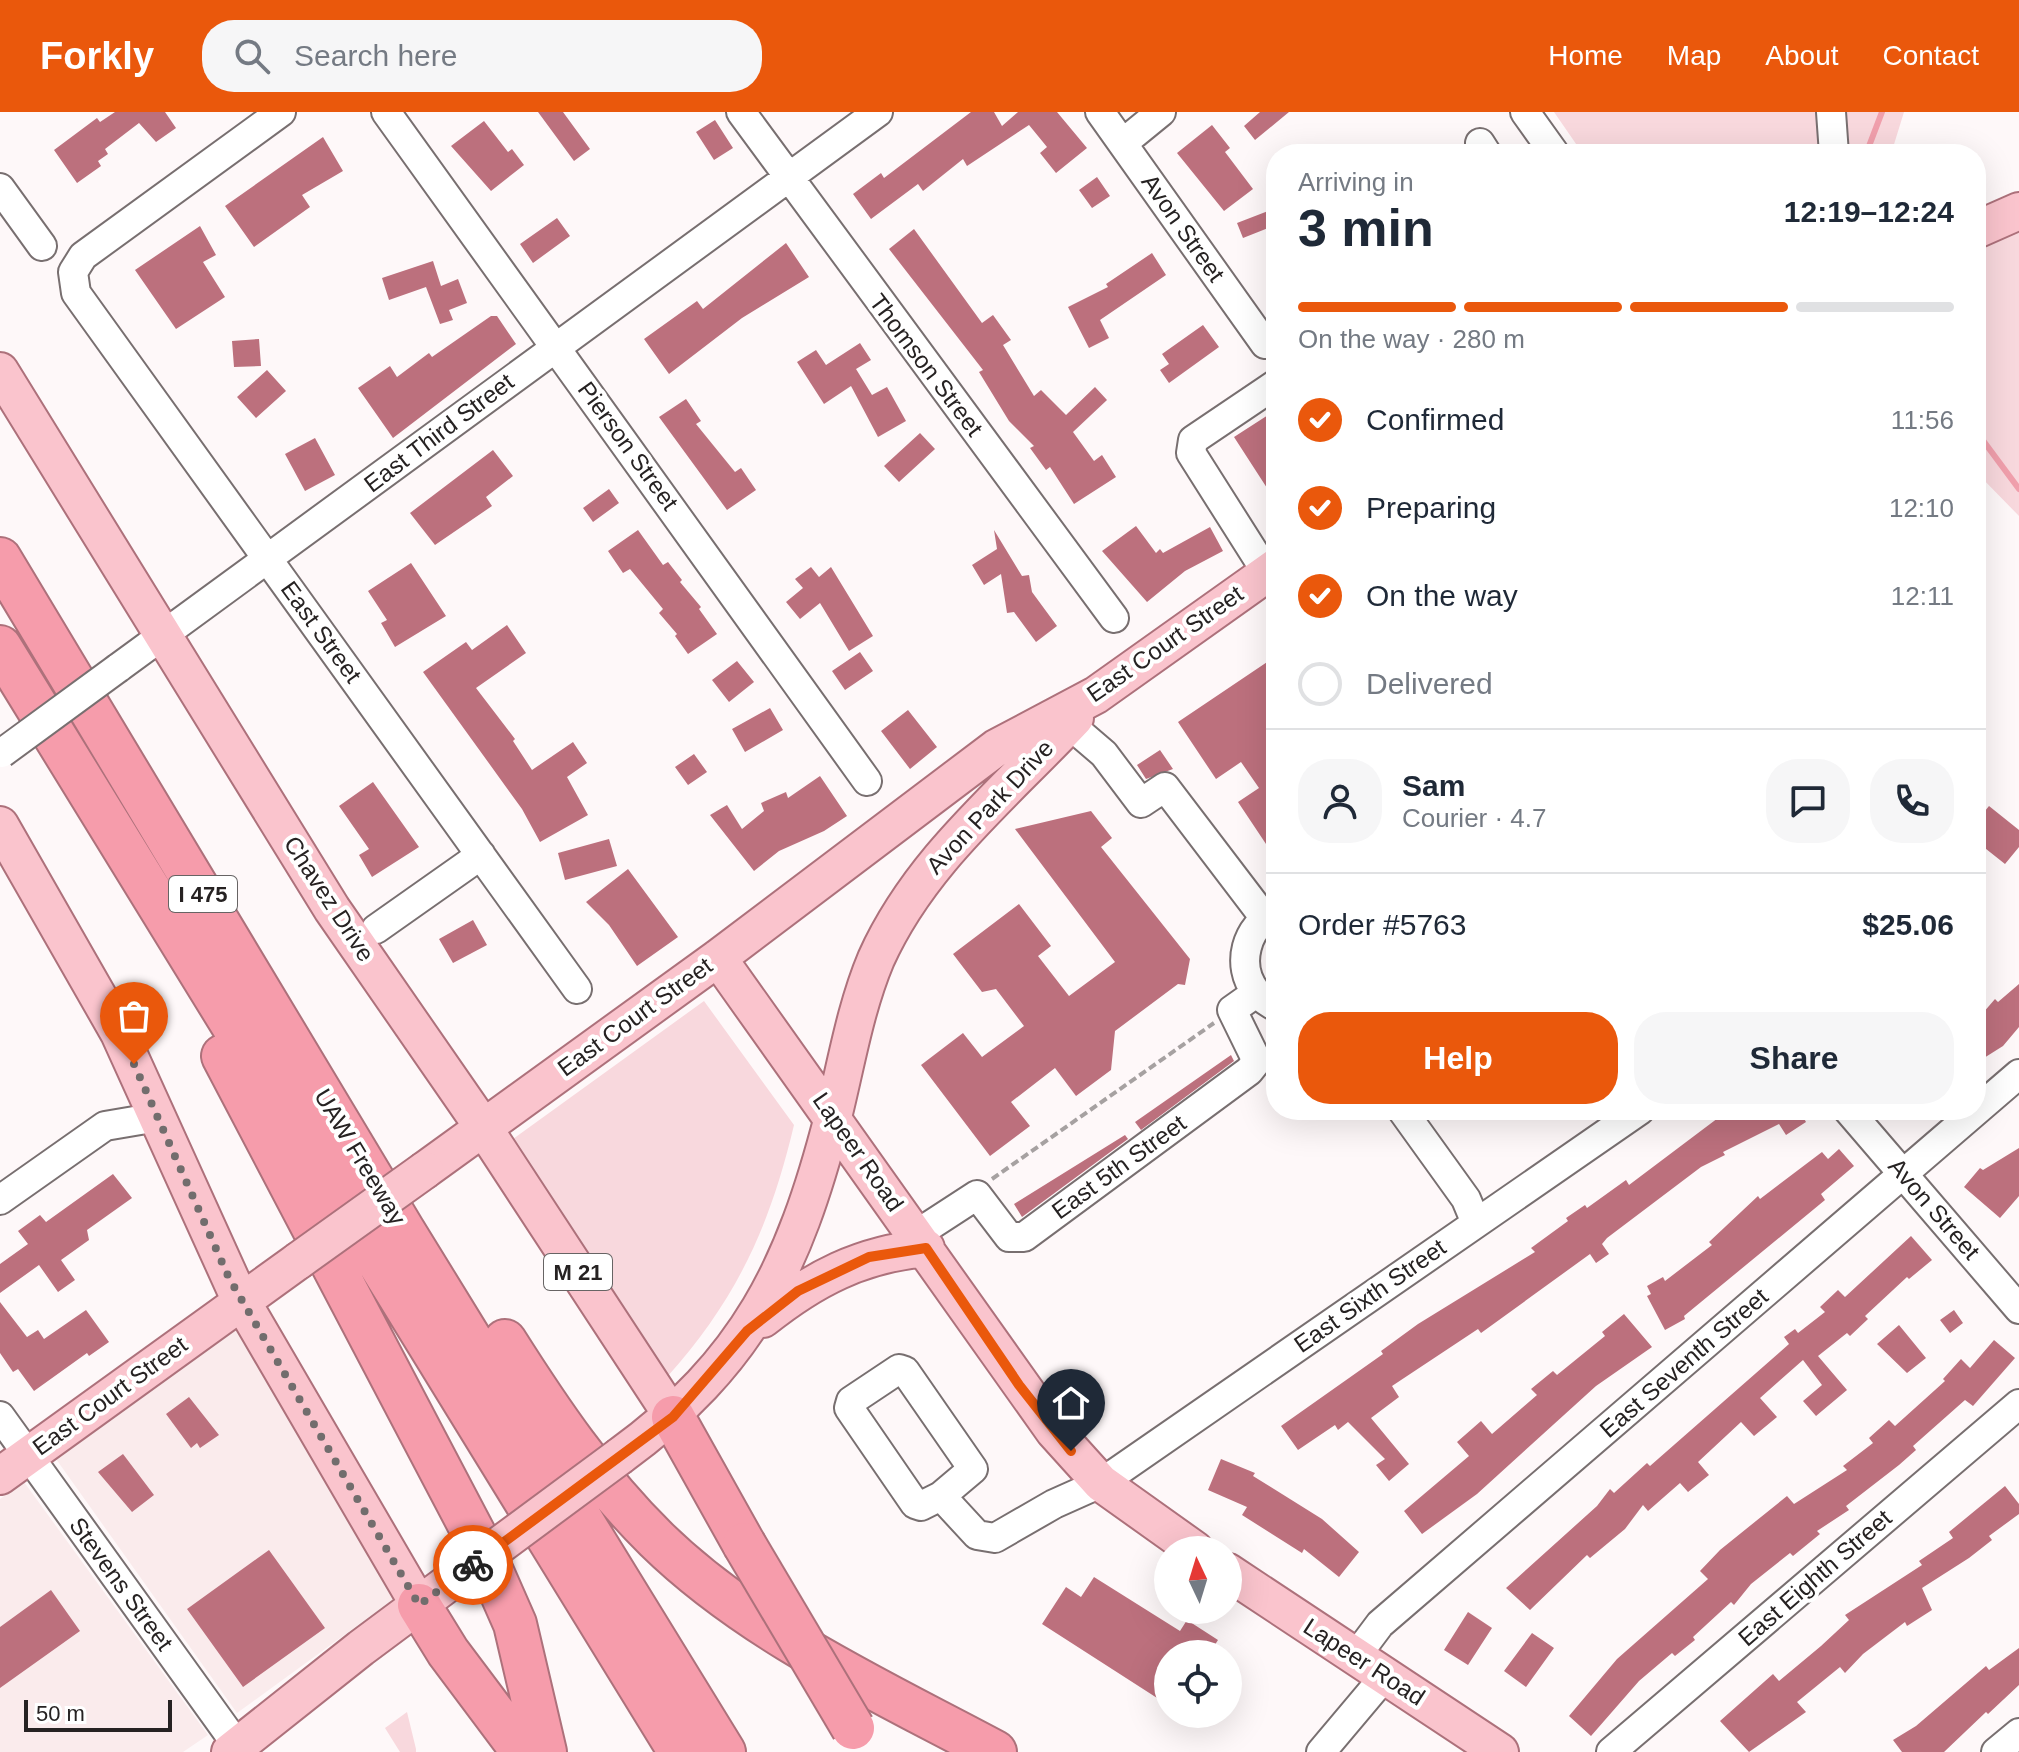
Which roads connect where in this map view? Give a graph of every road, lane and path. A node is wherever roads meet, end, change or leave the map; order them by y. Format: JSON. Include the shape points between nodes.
{"nodes":[{"id":1,"x":281,"y":112,"type":"edge"},
{"id":2,"x":386,"y":112,"type":"edge"},
{"id":3,"x":741,"y":112,"type":"edge"},
{"id":4,"x":878,"y":112,"type":"edge"},
{"id":5,"x":1100,"y":112,"type":"edge"},
{"id":6,"x":1161,"y":112,"type":"edge"},
{"id":7,"x":1525,"y":112,"type":"edge"},
{"id":8,"x":1831,"y":112,"type":"edge"},
{"id":9,"x":1123,"y":143,"type":"junction"},
{"id":10,"x":1548,"y":144,"type":"edge"},
{"id":11,"x":1833,"y":144,"type":"edge"},
{"id":12,"x":787,"y":177,"type":"junction"},
{"id":13,"x":0,"y":188,"type":"edge"},
{"id":14,"x":2019,"y":211,"type":"edge"},
{"id":15,"x":1986,"y":226,"type":"edge"},
{"id":16,"x":42,"y":246,"type":"dead end"},
{"id":17,"x":1265,"y":344,"type":"dead end"},
{"id":18,"x":556,"y":346,"type":"junction"},
{"id":19,"x":0,"y":371,"type":"edge"},
{"id":20,"x":1266,"y":391,"type":"edge"},
{"id":21,"x":0,"y":559,"type":"edge"},
{"id":22,"x":269,"y":559,"type":"junction"},
{"id":23,"x":1266,"y":561,"type":"edge"},
{"id":24,"x":1266,"y":574,"type":"edge"},
{"id":25,"x":1114,"y":618,"type":"dead end"},
{"id":26,"x":165,"y":634,"type":"junction"},
{"id":27,"x":0,"y":647,"type":"edge"},
{"id":28,"x":1096,"y":695,"type":"junction"},
{"id":29,"x":1069,"y":724,"type":"junction"},
{"id":30,"x":1,"y":754,"type":"edge"},
{"id":31,"x":68,"y":760,"type":"junction"},
{"id":32,"x":972,"y":766,"type":"junction"},
{"id":33,"x":867,"y":781,"type":"dead end"},
{"id":34,"x":145,"y":797,"type":"junction"},
{"id":35,"x":996,"y":798,"type":"junction"},
{"id":36,"x":0,"y":825,"type":"edge"},
{"id":37,"x":481,"y":855,"type":"junction"},
{"id":38,"x":1266,"y":909,"type":"edge"},
{"id":39,"x":1266,"y":919,"type":"edge"},
{"id":40,"x":376,"y":929,"type":"dead end"},
{"id":41,"x":718,"y":958,"type":"junction"},
{"id":42,"x":577,"y":989,"type":"dead end"},
{"id":43,"x":1266,"y":1000,"type":"edge"},
{"id":44,"x":1232,"y":1010,"type":"junction"},
{"id":45,"x":2019,"y":1074,"type":"edge"},
{"id":46,"x":1986,"y":1103,"type":"edge"},
{"id":47,"x":833,"y":1116,"type":"junction"},
{"id":48,"x":158,"y":1117,"type":"junction"},
{"id":49,"x":1409,"y":1120,"type":"edge"},
{"id":50,"x":1625,"y":1120,"type":"edge"},
{"id":51,"x":1857,"y":1120,"type":"edge"},
{"id":52,"x":1966,"y":1120,"type":"edge"},
{"id":53,"x":483,"y":1127,"type":"junction"},
{"id":54,"x":1904,"y":1174,"type":"junction"},
{"id":55,"x":977,"y":1195,"type":"junction"},
{"id":56,"x":0,"y":1200,"type":"edge"},
{"id":57,"x":1476,"y":1223,"type":"junction"},
{"id":58,"x":922,"y":1241,"type":"junction"},
{"id":59,"x":242,"y":1302,"type":"junction"},
{"id":60,"x":2019,"y":1309,"type":"edge"},
{"id":61,"x":747,"y":1331,"type":"junction"},
{"id":62,"x":2019,"y":1404,"type":"edge"},
{"id":63,"x":0,"y":1416,"type":"edge"},
{"id":64,"x":673,"y":1417,"type":"junction"},
{"id":65,"x":14,"y":1465,"type":"edge"},
{"id":66,"x":1101,"y":1483,"type":"junction"},
{"id":67,"x":941,"y":1496,"type":"junction"},
{"id":68,"x":1175,"y":1536,"type":"edge"},
{"id":69,"x":1242,"y":1581,"type":"edge"},
{"id":70,"x":419,"y":1605,"type":"junction"},
{"id":71,"x":1356,"y":1656,"type":"junction"},
{"id":72,"x":1385,"y":1676,"type":"junction"},
{"id":73,"x":875,"y":1688,"type":"junction"},
{"id":74,"x":2019,"y":1733,"type":"edge"},
{"id":75,"x":860,"y":1740,"type":"edge"},
{"id":76,"x":527,"y":1747,"type":"edge"},
{"id":77,"x":237,"y":1750,"type":"edge"},
{"id":78,"x":680,"y":1752,"type":"edge"},
{"id":79,"x":724,"y":1752,"type":"edge"},
{"id":80,"x":976,"y":1752,"type":"edge"},
{"id":81,"x":995,"y":1752,"type":"edge"},
{"id":82,"x":1321,"y":1752,"type":"edge"},
{"id":83,"x":1500,"y":1752,"type":"edge"},
{"id":84,"x":1611,"y":1752,"type":"edge"},
{"id":85,"x":1996,"y":1752,"type":"edge"}],
"edges":[{"from":1,"to":22,"type":"street","name":"East Street","via":[[83,256],[73,272],[76,293]]},
{"from":2,"to":18,"type":"street","name":"Pierson Street"},
{"from":3,"to":12,"type":"street","name":"Thomson Street"},
{"from":4,"to":12,"type":"street","name":"East Third Street"},
{"from":5,"to":9,"type":"street","name":"Avon Street"},
{"from":6,"to":9,"type":"street"},
{"from":7,"to":10,"type":"street"},
{"from":8,"to":11,"type":"street"},
{"from":9,"to":17,"type":"street","name":"Avon Street"},
{"from":12,"to":18,"type":"street","name":"East Third Street"},
{"from":12,"to":25,"type":"street","name":"Thomson Street"},
{"from":13,"to":16,"type":"street"},
{"from":14,"to":15,"type":"main road"},
{"from":18,"to":22,"type":"street","name":"East Third Street"},
{"from":18,"to":33,"type":"street","name":"Pierson Street"},
{"from":19,"to":26,"type":"main road","name":"Chavez Drive"},
{"from":20,"to":23,"type":"street","via":[[1193,440],[1191,453]]},
{"from":21,"to":34,"type":"highway","name":"UAW Freeway","number":"I 475"},
{"from":22,"to":26,"type":"street","name":"East Third Street"},
{"from":22,"to":37,"type":"street","name":"East Street"},
{"from":24,"to":28,"type":"main road","name":"East Court Street"},
{"from":26,"to":30,"type":"street","name":"East Third Street","bridge":true},
{"from":26,"to":53,"type":"main road","name":"Chavez Drive","via":[[332,909]]},
{"from":27,"to":31,"type":"highway","name":"UAW Freeway","number":"I 475"},
{"from":28,"to":29,"type":"main road","name":"Avon Park Drive"},
{"from":28,"to":32,"type":"main road","name":"East Court Street"},
{"from":29,"to":35,"type":"main road","name":"Avon Park Drive"},
{"from":29,"to":38,"type":"street","via":[[1104,754],[1141,803],[1165,787]]},
{"from":31,"to":76,"type":"highway","via":[[482,1549],[515,1624]]},
{"from":31,"to":78,"type":"highway","name":"UAW Freeway","number":"I 475"},
{"from":32,"to":35,"type":"main road"},
{"from":32,"to":41,"type":"main road","name":"East Court Street"},
{"from":34,"to":73,"type":"highway","via":[[326,1060],[550,1412],[601,1481],[657,1540],[723,1595]]},
{"from":34,"to":79,"type":"highway","name":"UAW Freeway","number":"I 475"},
{"from":35,"to":47,"type":"main road","name":"Avon Park Drive","via":[[930,870],[893,926],[861,1003]]},
{"from":36,"to":48,"type":"main road","via":[[92,982]]},
{"from":37,"to":40,"type":"street"},
{"from":37,"to":42,"type":"street","name":"East Street"},
{"from":39,"to":43,"type":"street","via":[[1248,940],[1245,968]]},
{"from":41,"to":47,"type":"main road","name":"Lapeer Road"},
{"from":41,"to":53,"type":"main road","name":"East Court Street"},
{"from":43,"to":44,"type":"street"},
{"from":44,"to":55,"type":"path","via":[[990,1180]]},
{"from":44,"to":55,"type":"street","name":"East 5th Street","via":[[1255,1052],[1257,1061],[1249,1071],[1024,1237],[1009,1237]]},
{"from":45,"to":46,"type":"street","name":"East Seventh Street"},
{"from":47,"to":58,"type":"main road","name":"Lapeer Road"},
{"from":47,"to":61,"type":"main road","name":"Avon Park Drive","via":[[785,1266]]},
{"from":48,"to":56,"type":"street","via":[[105,1126]]},
{"from":48,"to":59,"type":"main road"},
{"from":49,"to":57,"type":"street","via":[[1466,1199]]},
{"from":50,"to":57,"type":"street","name":"East Sixth Street"},
{"from":51,"to":54,"type":"street","name":"Avon Street"},
{"from":52,"to":54,"type":"street","name":"East Seventh Street"},
{"from":53,"to":59,"type":"main road","name":"East Court Street","bridge":true},
{"from":53,"to":64,"type":"main road","name":"Chavez Drive","number":"M 21"},
{"from":54,"to":60,"type":"street","name":"Avon Street"},
{"from":54,"to":71,"type":"street","name":"East Seventh Street","via":[[1380,1624]]},
{"from":55,"to":58,"type":"street"},
{"from":57,"to":66,"type":"street","name":"East Sixth Street"},
{"from":58,"to":61,"type":"main road","via":[[841,1268],[798,1291]]},
{"from":58,"to":66,"type":"main road","name":"Lapeer Road","via":[[1037,1409]]},
{"from":59,"to":65,"type":"main road","name":"East Court Street"},
{"from":59,"to":70,"type":"main road"},
{"from":61,"to":64,"type":"main road"},
{"from":62,"to":84,"type":"street","name":"East Eighth Street"},
{"from":63,"to":65,"type":"street","name":"Stevens Street"},
{"from":64,"to":70,"type":"main road","bridge":true},
{"from":64,"to":75,"type":"highway","bridge":true},
{"from":65,"to":77,"type":"street","name":"Stevens Street"},
{"from":66,"to":67,"type":"street","name":"East Sixth Street","via":[[989,1538],[977,1535]]},
{"from":66,"to":68,"type":"main road","name":"Lapeer Road"},
{"from":67,"to":67,"type":"street","via":[[915,1504],[849,1408],[851,1401],[899,1369],[972,1466],[972,1472]]},
{"from":69,"to":71,"type":"main road","name":"Lapeer Road"},
{"from":70,"to":76,"type":"highway","via":[[448,1652]]},
{"from":70,"to":77,"type":"main road"},
{"from":71,"to":72,"type":"main road","name":"Lapeer Road"},
{"from":72,"to":82,"type":"street"},
{"from":72,"to":83,"type":"main road","name":"Lapeer Road"},
{"from":73,"to":80,"type":"highway"},
{"from":73,"to":81,"type":"highway"},
{"from":74,"to":85,"type":"street"}]}
